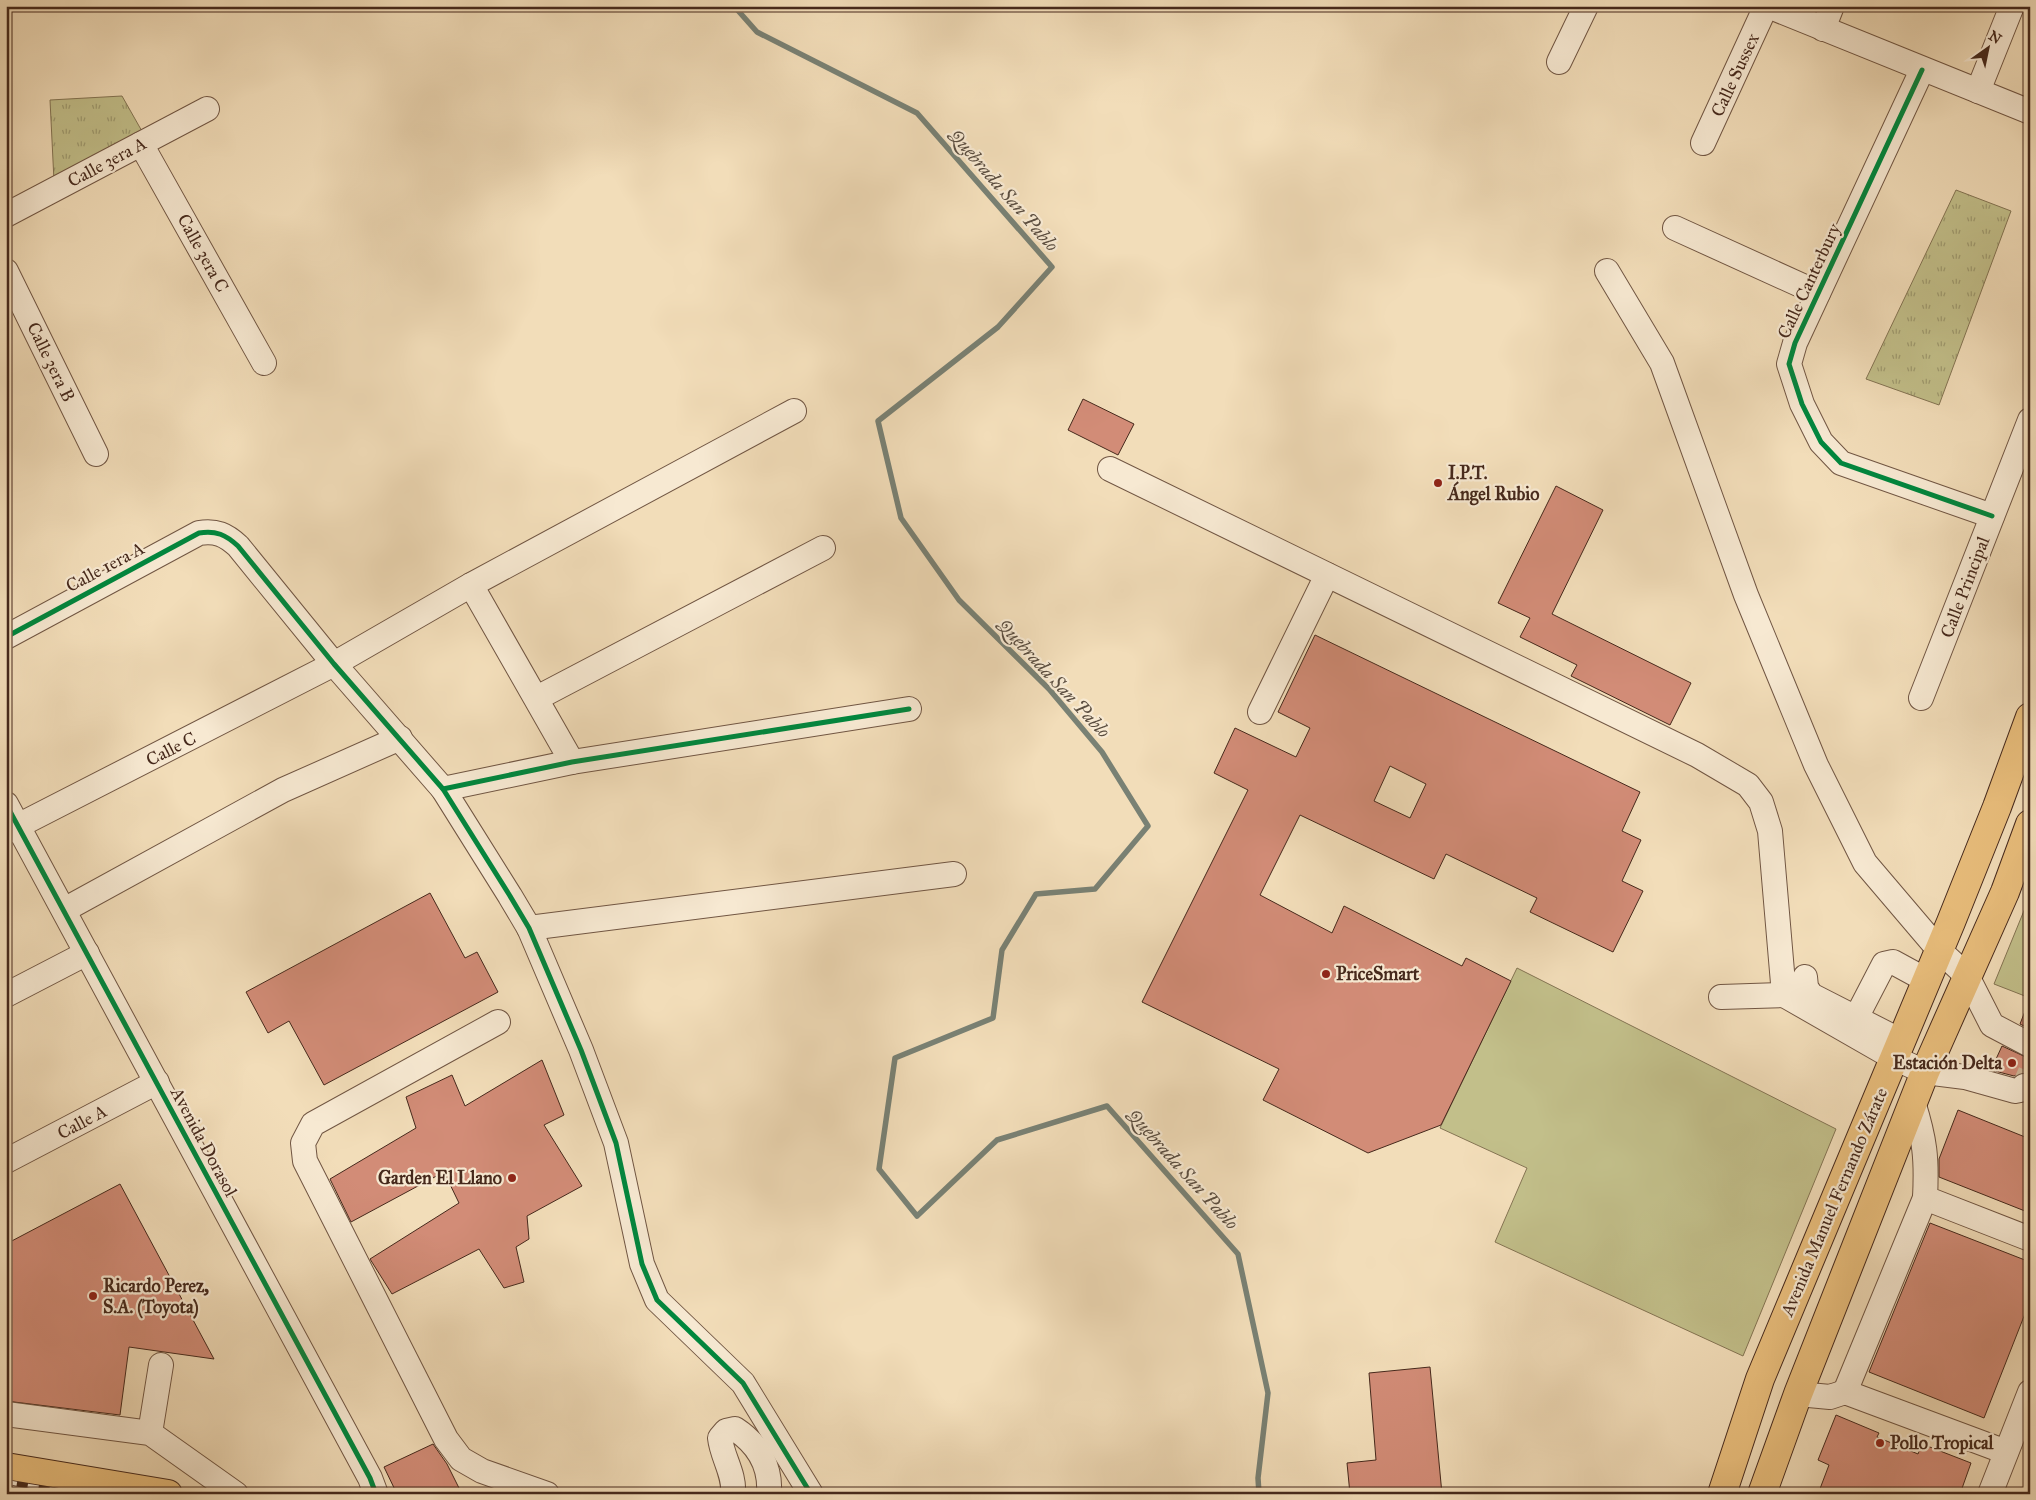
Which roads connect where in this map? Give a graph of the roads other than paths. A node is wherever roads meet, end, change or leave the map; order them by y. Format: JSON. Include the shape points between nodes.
{"nodes":[{"id":1,"x":1586,"y":6,"type":"edge"},
{"id":2,"x":1767,"y":6,"type":"edge"},
{"id":3,"x":1832,"y":6,"type":"edge"},
{"id":4,"x":2012,"y":6,"type":"edge"},
{"id":5,"x":1823,"y":29,"type":"junction"},
{"id":6,"x":1559,"y":62,"type":"dead end"},
{"id":7,"x":1922,"y":70,"type":"junction"},
{"id":8,"x":1978,"y":91,"type":"junction"},
{"id":9,"x":207,"y":109,"type":"dead end"},
{"id":10,"x":2030,"y":112,"type":"edge"},
{"id":11,"x":141,"y":144,"type":"junction"},
{"id":12,"x":1703,"y":144,"type":"dead end"},
{"id":13,"x":6,"y":215,"type":"edge"},
{"id":14,"x":1675,"y":228,"type":"dead end"},
{"id":15,"x":1607,"y":270,"type":"dead end"},
{"id":16,"x":6,"y":271,"type":"edge"},
{"id":17,"x":1818,"y":293,"type":"junction"},
{"id":18,"x":264,"y":362,"type":"dead end"},
{"id":19,"x":794,"y":411,"type":"dead end"},
{"id":20,"x":2030,"y":420,"type":"edge"},
{"id":21,"x":96,"y":454,"type":"dead end"},
{"id":22,"x":1110,"y":470,"type":"dead end"},
{"id":23,"x":1992,"y":516,"type":"junction"},
{"id":24,"x":823,"y":548,"type":"dead end"},
{"id":25,"x":1328,"y":576,"type":"junction"},
{"id":26,"x":471,"y":586,"type":"junction"},
{"id":27,"x":6,"y":637,"type":"edge"},
{"id":28,"x":334,"y":664,"type":"junction"},
{"id":29,"x":537,"y":698,"type":"junction"},
{"id":30,"x":1921,"y":698,"type":"dead end"},
{"id":31,"x":909,"y":710,"type":"dead end"},
{"id":32,"x":1260,"y":712,"type":"dead end"},
{"id":33,"x":2030,"y":717,"type":"edge"},
{"id":34,"x":400,"y":738,"type":"junction"},
{"id":35,"x":572,"y":762,"type":"junction"},
{"id":36,"x":2030,"y":777,"type":"edge"},
{"id":37,"x":443,"y":790,"type":"junction"},
{"id":38,"x":6,"y":804,"type":"edge"},
{"id":39,"x":1997,"y":808,"type":"junction"},
{"id":40,"x":2030,"y":824,"type":"edge"},
{"id":41,"x":12,"y":829,"type":"edge"},
{"id":42,"x":2030,"y":850,"type":"edge"},
{"id":43,"x":954,"y":874,"type":"dead end"},
{"id":44,"x":2005,"y":892,"type":"junction"},
{"id":45,"x":64,"y":910,"type":"junction"},
{"id":46,"x":529,"y":928,"type":"junction"},
{"id":47,"x":1938,"y":950,"type":"junction"},
{"id":48,"x":87,"y":953,"type":"junction"},
{"id":49,"x":1966,"y":976,"type":"junction"},
{"id":50,"x":1806,"y":977,"type":"dead end"},
{"id":51,"x":1926,"y":980,"type":"junction"},
{"id":52,"x":6,"y":995,"type":"edge"},
{"id":53,"x":1784,"y":996,"type":"junction"},
{"id":54,"x":1721,"y":997,"type":"dead end"},
{"id":55,"x":1856,"y":1018,"type":"junction"},
{"id":56,"x":498,"y":1022,"type":"dead end"},
{"id":57,"x":2030,"y":1045,"type":"edge"},
{"id":58,"x":1897,"y":1050,"type":"junction"},
{"id":59,"x":1925,"y":1072,"type":"junction"},
{"id":60,"x":157,"y":1082,"type":"junction"},
{"id":61,"x":2024,"y":1086,"type":"dead end"},
{"id":62,"x":1913,"y":1102,"type":"junction"},
{"id":63,"x":6,"y":1162,"type":"edge"},
{"id":64,"x":1925,"y":1198,"type":"junction"},
{"id":65,"x":2030,"y":1239,"type":"edge"},
{"id":66,"x":161,"y":1365,"type":"dead end"},
{"id":67,"x":1760,"y":1379,"type":"junction"},
{"id":68,"x":1846,"y":1392,"type":"junction"},
{"id":69,"x":2030,"y":1392,"type":"edge"},
{"id":70,"x":1798,"y":1394,"type":"junction"},
{"id":71,"x":6,"y":1414,"type":"edge"},
{"id":72,"x":150,"y":1434,"type":"junction"},
{"id":73,"x":772,"y":1449,"type":"junction"},
{"id":74,"x":2006,"y":1452,"type":"junction"},
{"id":75,"x":6,"y":1467,"type":"edge"},
{"id":76,"x":1764,"y":1493,"type":"edge"},
{"id":77,"x":168,"y":1494,"type":"edge"},
{"id":78,"x":236,"y":1494,"type":"edge"},
{"id":79,"x":376,"y":1494,"type":"edge"},
{"id":80,"x":547,"y":1494,"type":"edge"},
{"id":81,"x":734,"y":1494,"type":"edge"},
{"id":82,"x":769,"y":1494,"type":"edge"},
{"id":83,"x":811,"y":1494,"type":"edge"},
{"id":84,"x":1722,"y":1494,"type":"edge"},
{"id":85,"x":1990,"y":1494,"type":"edge"}],
"edges":[{"from":1,"to":6,"type":"street"},
{"from":2,"to":5,"type":"street"},
{"from":2,"to":12,"type":"street","name":"Calle Sussex"},
{"from":3,"to":5,"type":"street"},
{"from":4,"to":8,"type":"street"},
{"from":5,"to":7,"type":"street"},
{"from":7,"to":8,"type":"street"},
{"from":7,"to":17,"type":"street","name":"Calle Canterbury"},
{"from":8,"to":10,"type":"street"},
{"from":9,"to":11,"type":"street","name":"Calle 3era A"},
{"from":11,"to":13,"type":"street","name":"Calle 3era A"},
{"from":11,"to":18,"type":"street","name":"Calle 3era C"},
{"from":14,"to":17,"type":"street"},
{"from":15,"to":47,"type":"street","via":[[1662,363],[1746,595],[1820,774],[1864,863]]},
{"from":16,"to":21,"type":"street","name":"Calle 3era B"},
{"from":17,"to":23,"type":"street","name":"Calle Canterbury","via":[[1789,364],[1802,404],[1821,442],[1841,463]]},
{"from":19,"to":26,"type":"street","name":"Calle C"},
{"from":20,"to":23,"type":"street","name":"Calle Principal"},
{"from":22,"to":25,"type":"street"},
{"from":23,"to":30,"type":"street","name":"Calle Principal"},
{"from":24,"to":29,"type":"street"},
{"from":25,"to":32,"type":"street"},
{"from":25,"to":53,"type":"street","via":[[1697,755],[1748,785],[1761,802],[1770,831]]},
{"from":26,"to":28,"type":"street","name":"Calle C"},
{"from":26,"to":29,"type":"street"},
{"from":27,"to":28,"type":"street","name":"Calle 1era A","via":[[199,533],[210,531],[220,533],[238,546]]},
{"from":28,"to":34,"type":"street"},
{"from":28,"to":41,"type":"street","name":"Calle C"},
{"from":29,"to":35,"type":"street"},
{"from":31,"to":35,"type":"street"},
{"from":33,"to":39,"type":"main road","name":"Avenida Manuel Fernando Zárate"},
{"from":34,"to":37,"type":"street"},
{"from":34,"to":45,"type":"street","via":[[282,790]]},
{"from":35,"to":37,"type":"street"},
{"from":36,"to":39,"type":"main road"},
{"from":37,"to":46,"type":"street"},
{"from":38,"to":41,"type":"street","name":"Avenida Dorasol"},
{"from":39,"to":47,"type":"main road","name":"Avenida Manuel Fernando Zárate"},
{"from":40,"to":44,"type":"main road","name":"Avenida Manuel Fernando Zárate"},
{"from":41,"to":45,"type":"street","name":"Avenida Dorasol"},
{"from":42,"to":44,"type":"main road"},
{"from":43,"to":46,"type":"street"},
{"from":44,"to":49,"type":"main road","name":"Avenida Manuel Fernando Zárate"},
{"from":45,"to":48,"type":"street","name":"Avenida Dorasol"},
{"from":46,"to":73,"type":"street","via":[[616,1143],[642,1264],[656,1300],[743,1383]]},
{"from":47,"to":49,"type":"street"},
{"from":47,"to":51,"type":"main road","name":"Avenida Manuel Fernando Zárate"},
{"from":48,"to":52,"type":"street"},
{"from":48,"to":60,"type":"street","name":"Avenida Dorasol"},
{"from":49,"to":57,"type":"street","via":[[1992,1025]]},
{"from":49,"to":59,"type":"main road","name":"Avenida Manuel Fernando Zárate"},
{"from":50,"to":55,"type":"street","via":[[1806,987],[1811,995]]},
{"from":51,"to":55,"type":"street","via":[[1893,962],[1884,964]]},
{"from":51,"to":58,"type":"main road","name":"Avenida Manuel Fernando Zárate"},
{"from":53,"to":54,"type":"street"},
{"from":53,"to":58,"type":"street"},
{"from":55,"to":58,"type":"street"},
{"from":56,"to":80,"type":"street","via":[[313,1124],[303,1143],[305,1161],[446,1439],[461,1459],[482,1471]]},
{"from":58,"to":59,"type":"street"},
{"from":58,"to":67,"type":"main road","name":"Avenida Manuel Fernando Zárate"},
{"from":59,"to":61,"type":"street","via":[[1965,1077],[2015,1091]]},
{"from":59,"to":62,"type":"main road","name":"Avenida Manuel Fernando Zárate"},
{"from":60,"to":63,"type":"street","name":"Calle A"},
{"from":60,"to":79,"type":"street","name":"Avenida Dorasol"},
{"from":62,"to":64,"type":"street","via":[[1924,1138]]},
{"from":62,"to":70,"type":"main road","name":"Avenida Manuel Fernando Zárate"},
{"from":64,"to":65,"type":"street"},
{"from":64,"to":68,"type":"street"},
{"from":66,"to":72,"type":"street"},
{"from":67,"to":70,"type":"main road"},
{"from":67,"to":84,"type":"main road","name":"Avenida Manuel Fernando Zárate"},
{"from":68,"to":70,"type":"street","via":[[1830,1397]]},
{"from":68,"to":74,"type":"street"},
{"from":69,"to":74,"type":"street"},
{"from":70,"to":76,"type":"main road","name":"Avenida Manuel Fernando Zárate"},
{"from":71,"to":72,"type":"street"},
{"from":72,"to":78,"type":"street"},
{"from":73,"to":81,"type":"street","via":[[735,1429],[726,1431],[720,1438]]},
{"from":73,"to":82,"type":"street","via":[[768,1471]]},
{"from":73,"to":83,"type":"street"},
{"from":74,"to":85,"type":"street"},
{"from":75,"to":77,"type":"main road"}]}
